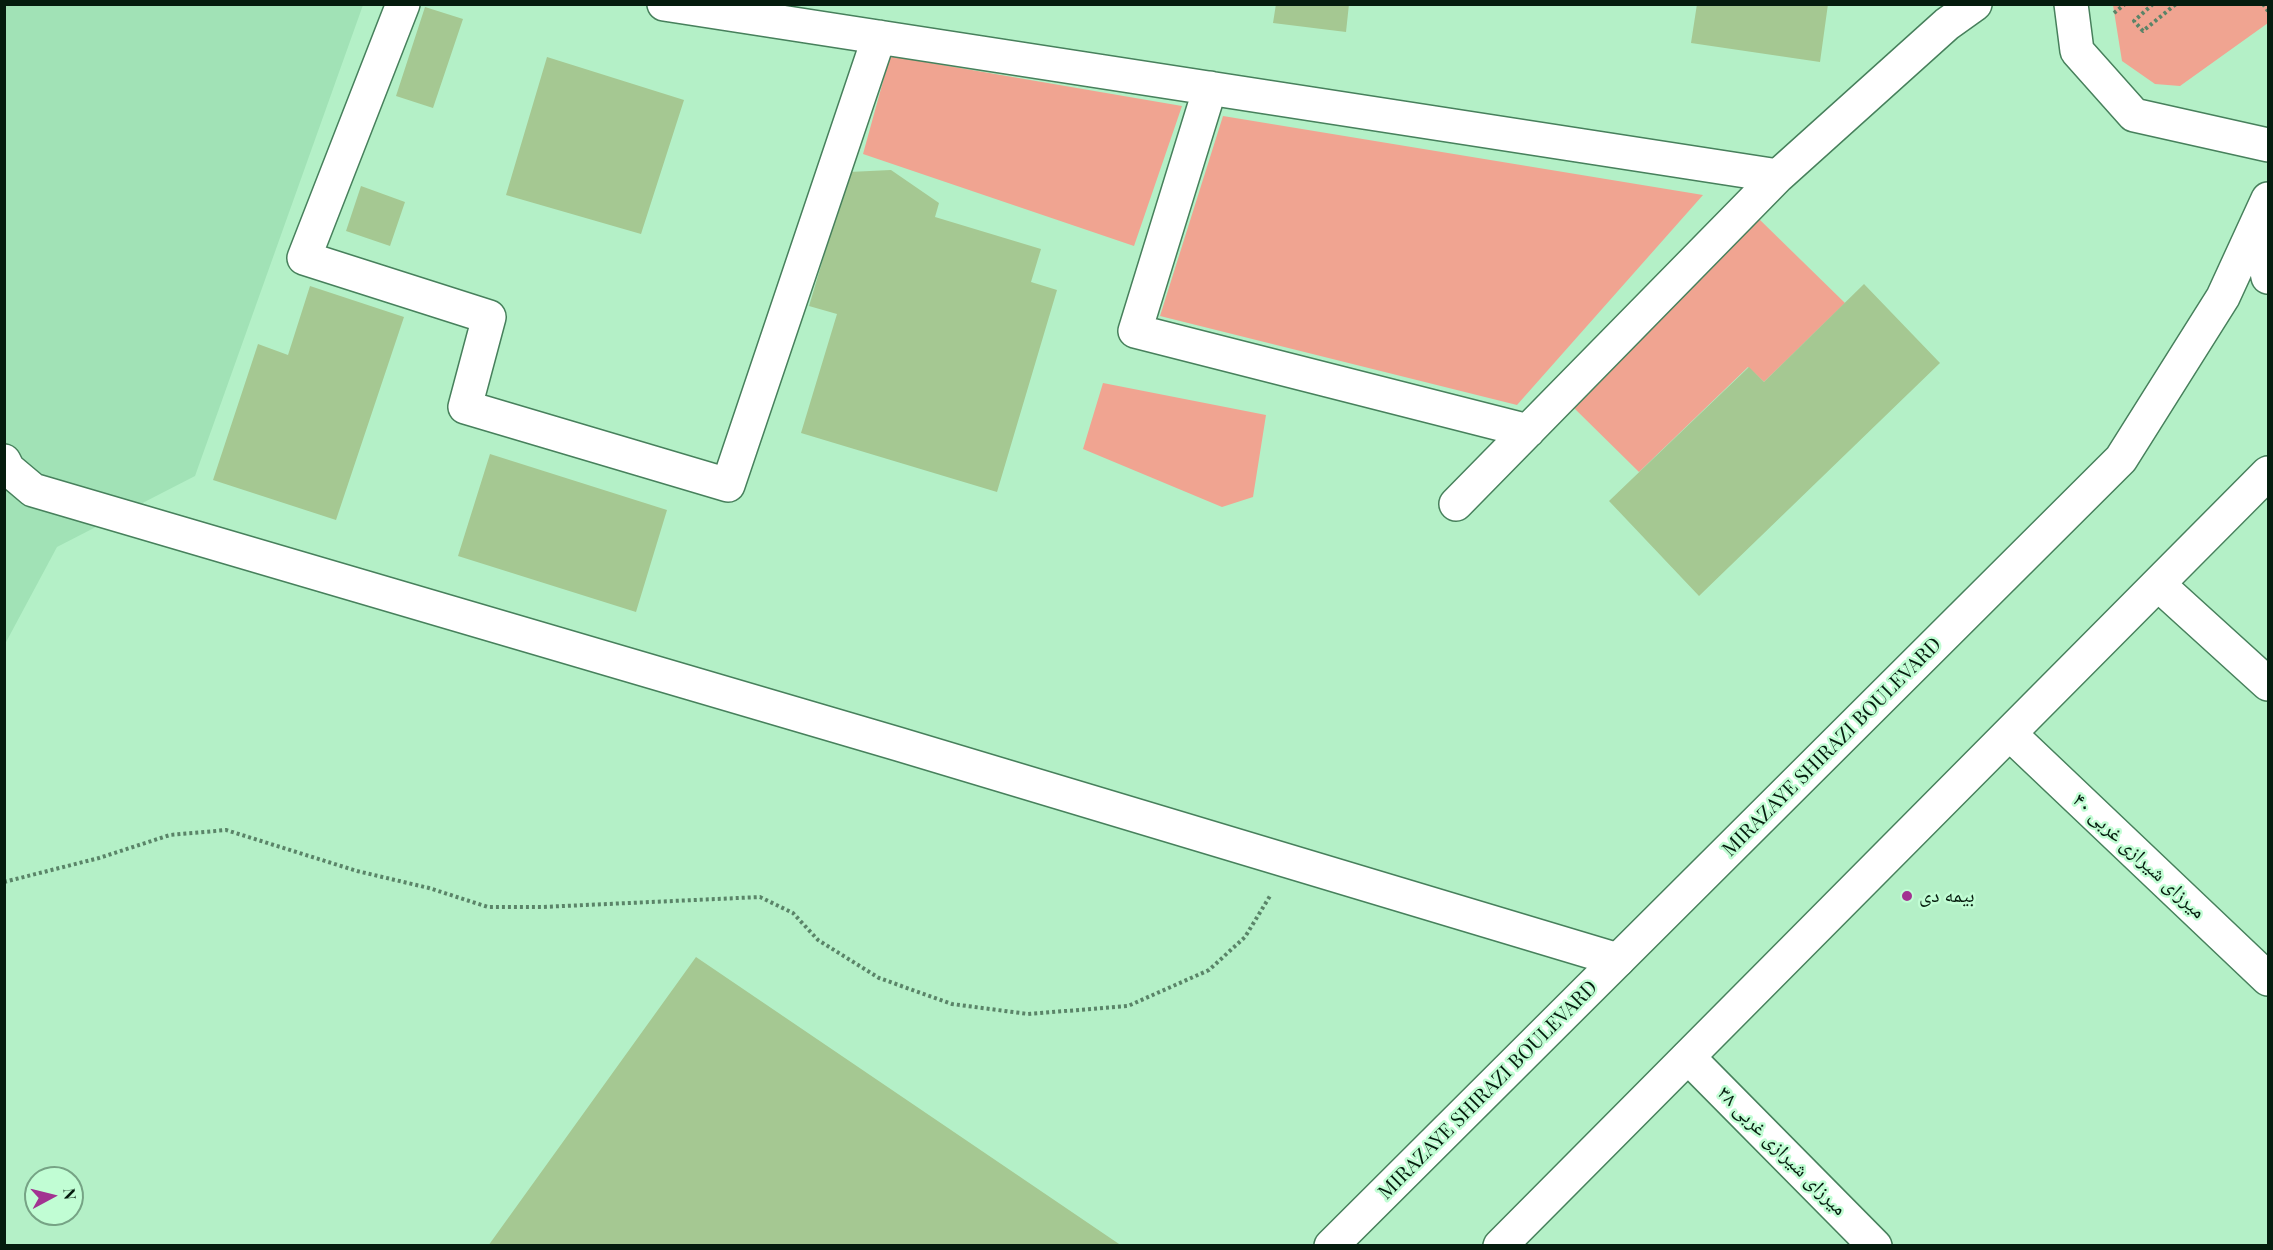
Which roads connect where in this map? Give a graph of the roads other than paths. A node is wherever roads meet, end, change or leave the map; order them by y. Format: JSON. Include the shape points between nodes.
{"nodes":[{"id":1,"x":404,"y":4,"type":"edge"},
{"id":2,"x":664,"y":4,"type":"edge"},
{"id":3,"x":1975,"y":4,"type":"edge"},
{"id":4,"x":2070,"y":6,"type":"edge"},
{"id":5,"x":879,"y":37,"type":"junction"},
{"id":6,"x":1210,"y":88,"type":"junction"},
{"id":7,"x":2268,"y":145,"type":"edge"},
{"id":8,"x":1778,"y":176,"type":"junction"},
{"id":9,"x":2268,"y":199,"type":"edge"},
{"id":10,"x":2268,"y":218,"type":"edge"},
{"id":11,"x":2268,"y":277,"type":"edge"},
{"id":12,"x":1528,"y":431,"type":"junction"},
{"id":13,"x":4,"y":461,"type":"edge"},
{"id":14,"x":2268,"y":473,"type":"edge"},
{"id":15,"x":1456,"y":504,"type":"dead end"},
{"id":16,"x":2159,"y":585,"type":"junction"},
{"id":17,"x":2268,"y":684,"type":"edge"},
{"id":18,"x":2010,"y":734,"type":"junction"},
{"id":19,"x":1618,"y":960,"type":"junction"},
{"id":20,"x":2268,"y":979,"type":"edge"},
{"id":21,"x":1688,"y":1057,"type":"junction"},
{"id":22,"x":1331,"y":1245,"type":"edge"},
{"id":23,"x":1500,"y":1245,"type":"edge"},
{"id":24,"x":1875,"y":1245,"type":"edge"}],
"edges":[{"from":1,"to":5,"type":"street","via":[[304,258],[489,316],[465,407],[728,485]]},
{"from":2,"to":5,"type":"street"},
{"from":3,"to":8,"type":"street","via":[[1947,24]]},
{"from":4,"to":7,"type":"street","via":[[2077,51],[2134,115]]},
{"from":5,"to":6,"type":"street"},
{"from":6,"to":8,"type":"street"},
{"from":6,"to":12,"type":"street","via":[[1136,331]]},
{"from":8,"to":12,"type":"street"},
{"from":9,"to":19,"type":"street","name":"MIRAZAYE SHIRAZI BOULEVARD","via":[[2223,297],[2121,459]]},
{"from":10,"to":11,"type":"street","via":[[2264,257]]},
{"from":12,"to":15,"type":"street"},
{"from":13,"to":19,"type":"street","via":[[33,490]]},
{"from":14,"to":16,"type":"street"},
{"from":16,"to":17,"type":"street"},
{"from":16,"to":18,"type":"street"},
{"from":18,"to":20,"type":"street","name":"میرزای شیرازی غربی ۴۰"},
{"from":18,"to":21,"type":"street"},
{"from":19,"to":22,"type":"street","name":"MIRAZAYE SHIRAZI BOULEVARD"},
{"from":21,"to":23,"type":"street"},
{"from":21,"to":24,"type":"street","name":"میرزای شیرازی غربی ۳۸"}]}
